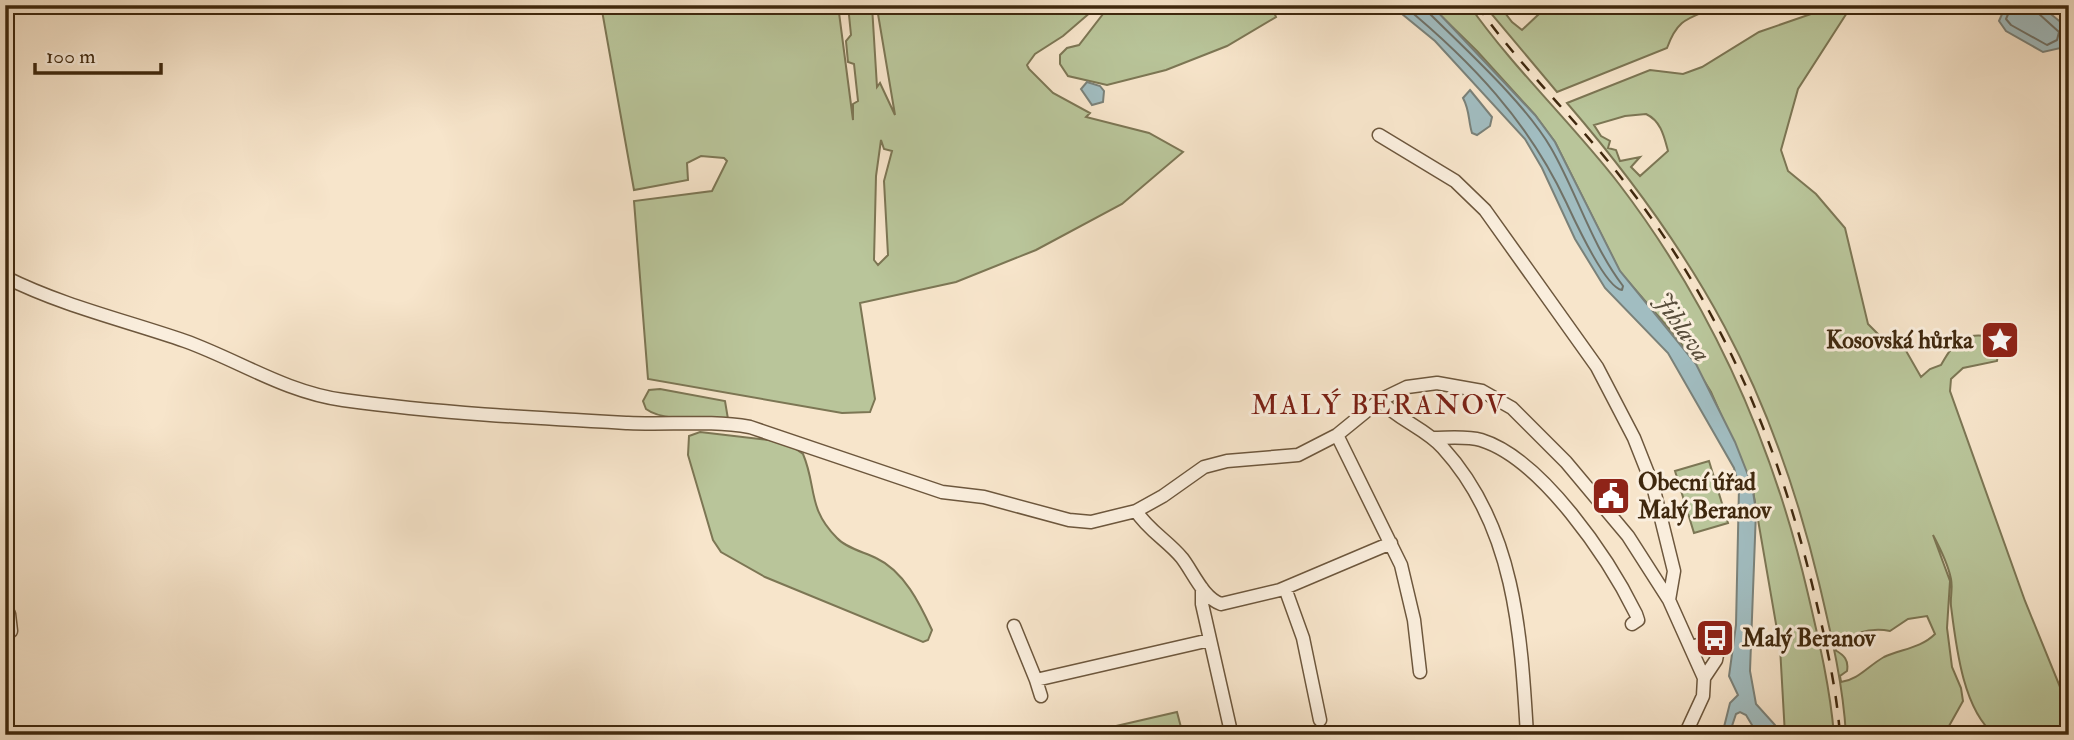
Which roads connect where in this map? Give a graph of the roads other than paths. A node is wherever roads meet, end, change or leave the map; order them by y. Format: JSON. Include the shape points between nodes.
{"nodes":[{"id":1,"x":1379,"y":135,"type":"dead end"},
{"id":2,"x":5,"y":277,"type":"edge"},
{"id":3,"x":1380,"y":400,"type":"junction"},
{"id":4,"x":1337,"y":435,"type":"junction"},
{"id":5,"x":1433,"y":438,"type":"junction"},
{"id":6,"x":1136,"y":511,"type":"junction"},
{"id":7,"x":1391,"y":543,"type":"junction"},
{"id":8,"x":1202,"y":588,"type":"junction"},
{"id":9,"x":1285,"y":588,"type":"junction"},
{"id":10,"x":1670,"y":600,"type":"junction"},
{"id":11,"x":12,"y":614,"type":"edge"},
{"id":12,"x":1632,"y":624,"type":"dead end"},
{"id":13,"x":1014,"y":626,"type":"dead end"},
{"id":14,"x":11,"y":631,"type":"dead end"},
{"id":15,"x":1210,"y":640,"type":"junction"},
{"id":16,"x":1692,"y":647,"type":"junction"},
{"id":17,"x":1420,"y":672,"type":"dead end"},
{"id":18,"x":1704,"y":677,"type":"junction"},
{"id":19,"x":1036,"y":680,"type":"junction"},
{"id":20,"x":1041,"y":696,"type":"dead end"},
{"id":21,"x":1320,"y":720,"type":"dead end"},
{"id":22,"x":1231,"y":732,"type":"dead end"},
{"id":23,"x":1527,"y":735,"type":"edge"},
{"id":24,"x":1685,"y":735,"type":"edge"}],
"edges":[{"from":1,"to":10,"type":"street","via":[[1455,181],[1485,211],[1597,367],[1653,486],[1674,571]]},
{"from":2,"to":6,"type":"street","via":[[88,311],[186,341],[315,395],[419,409],[617,422],[718,422],[781,435],[942,492],[984,497],[1069,520],[1091,522]]},
{"from":3,"to":4,"type":"street"},
{"from":3,"to":5,"type":"street"},
{"from":3,"to":10,"type":"street","via":[[1407,387],[1437,383],[1482,391],[1512,408],[1623,530]]},
{"from":4,"to":6,"type":"street","via":[[1298,454],[1204,467]]},
{"from":4,"to":7,"type":"street"},
{"from":5,"to":12,"type":"street","via":[[1479,439],[1542,480],[1617,578],[1638,620]]},
{"from":5,"to":23,"type":"street","via":[[1478,499],[1504,554],[1520,648]]},
{"from":6,"to":8,"type":"street","via":[[1182,558]]},
{"from":7,"to":9,"type":"street"},
{"from":7,"to":17,"type":"street","via":[[1404,575]]},
{"from":8,"to":9,"type":"street","via":[[1221,604]]},
{"from":8,"to":15,"type":"street"},
{"from":9,"to":21,"type":"street","via":[[1303,638]]},
{"from":10,"to":16,"type":"street"},
{"from":11,"to":14,"type":"street"},
{"from":13,"to":19,"type":"street"},
{"from":15,"to":19,"type":"street"},
{"from":15,"to":22,"type":"street"},
{"from":16,"to":18,"type":"street"},
{"from":16,"to":18,"type":"street","via":[[1711,641],[1718,650]]},
{"from":18,"to":24,"type":"street","via":[[1699,708]]},
{"from":19,"to":20,"type":"street"}]}
